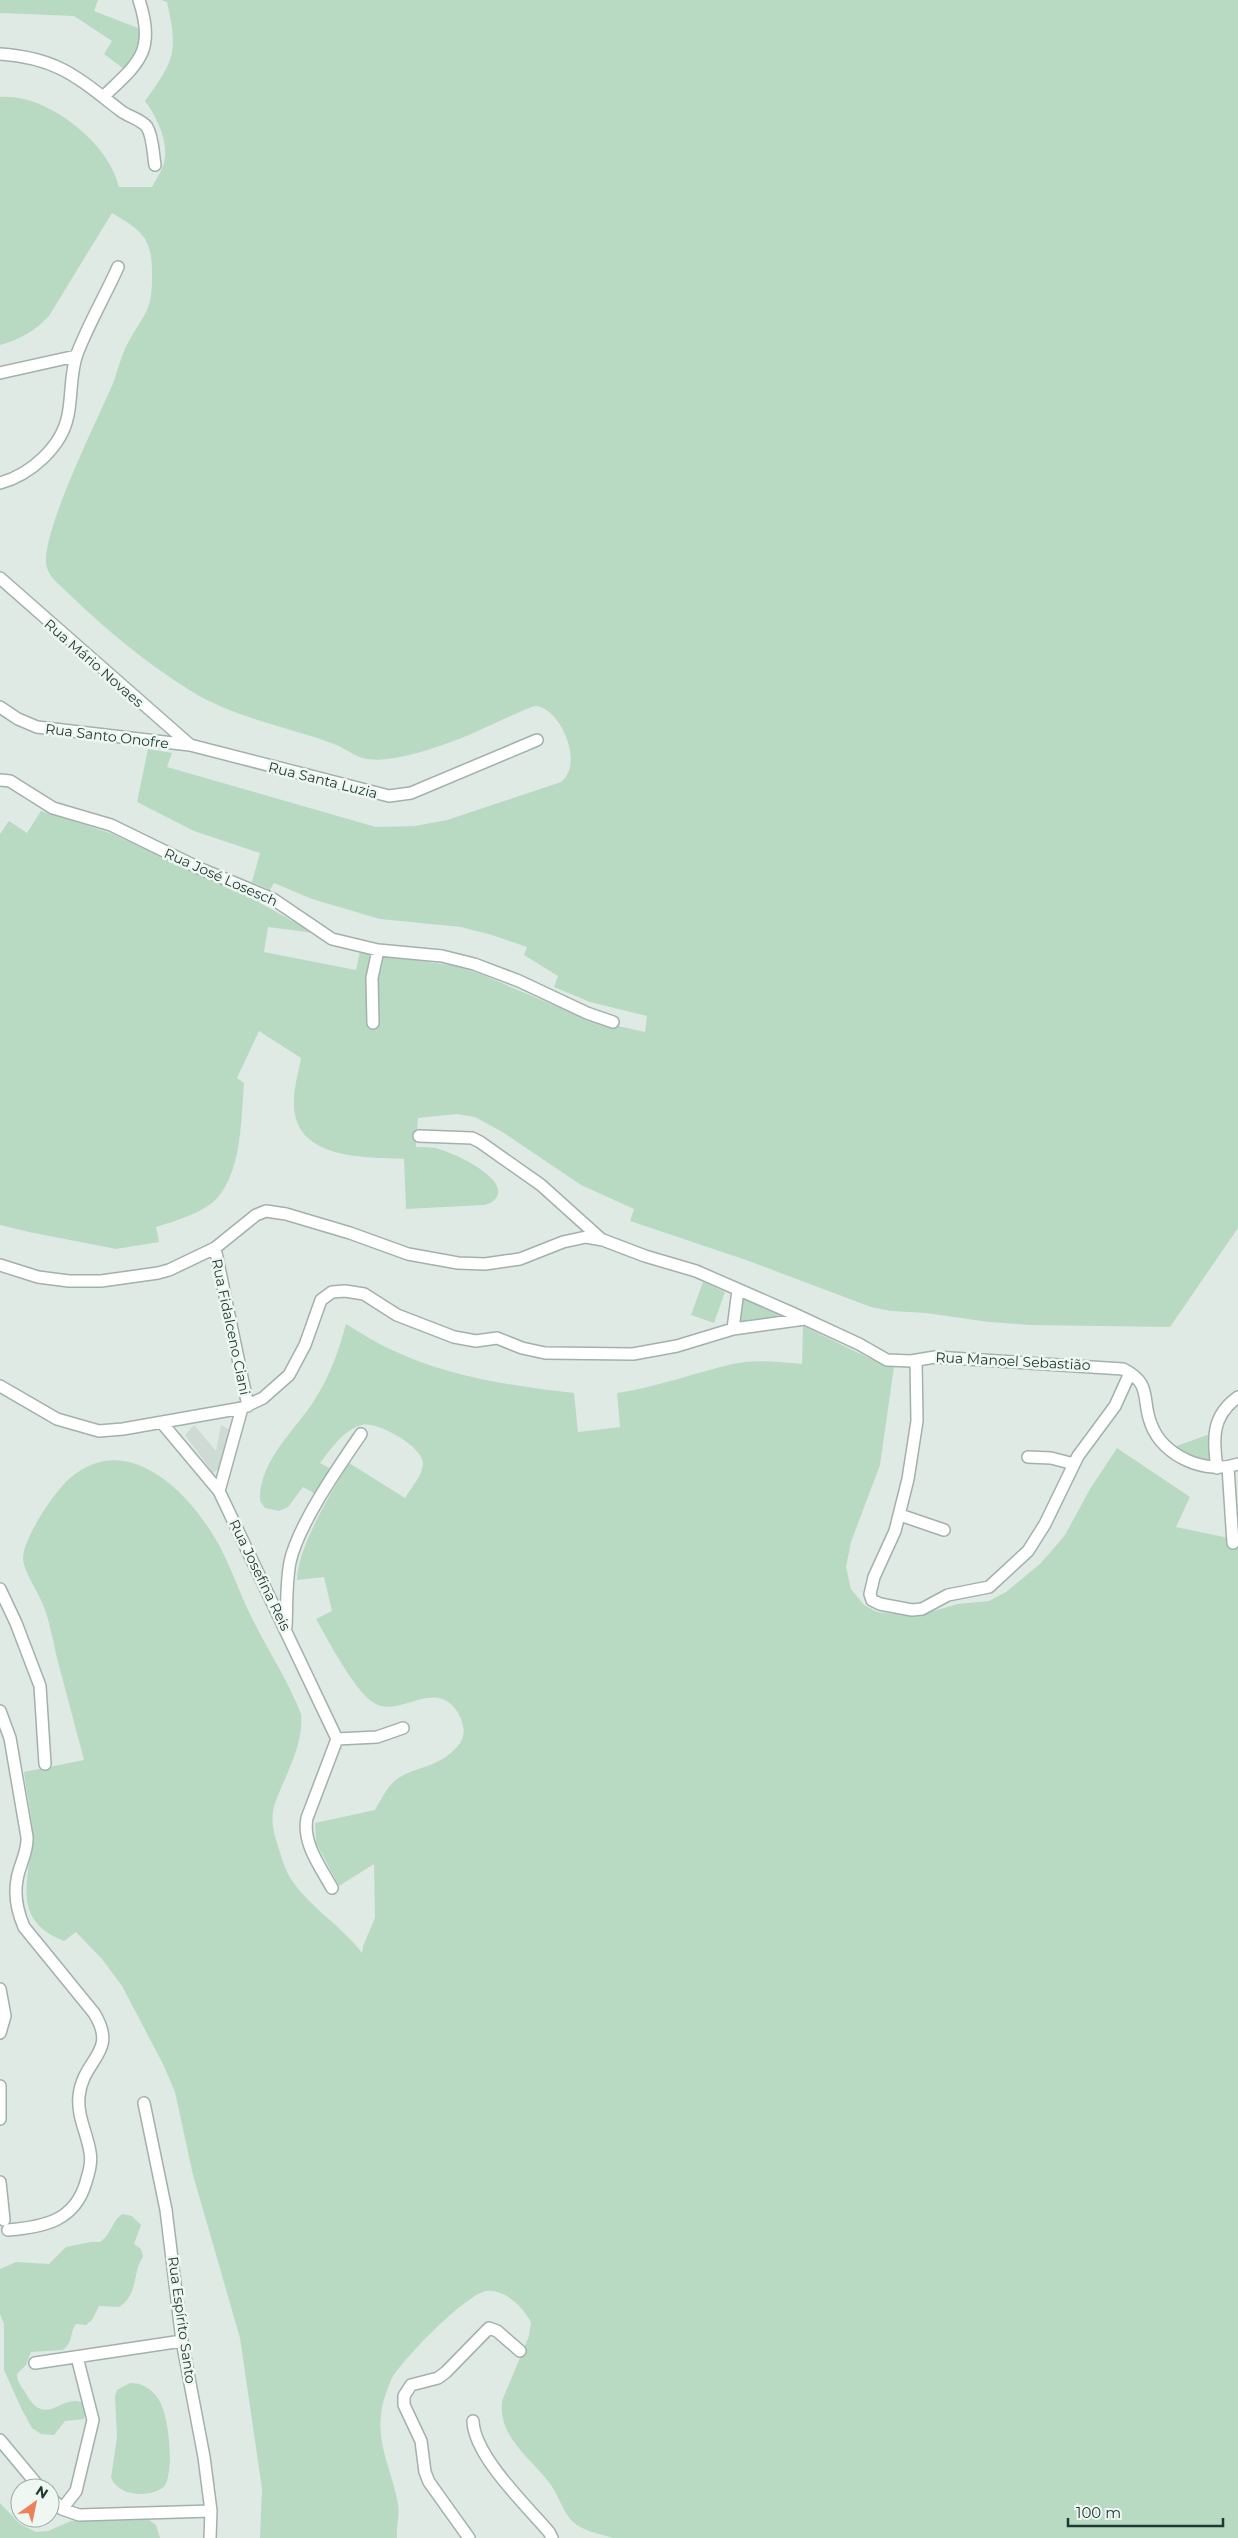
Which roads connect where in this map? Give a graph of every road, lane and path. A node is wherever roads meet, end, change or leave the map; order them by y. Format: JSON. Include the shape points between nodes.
{"nodes":[{"id":1,"x":139,"y":0,"type":"edge"},
{"id":2,"x":0,"y":54,"type":"edge"},
{"id":3,"x":104,"y":96,"type":"junction"},
{"id":4,"x":155,"y":164,"type":"dead end"},
{"id":5,"x":118,"y":268,"type":"dead end"},
{"id":6,"x":76,"y":356,"type":"junction"},
{"id":7,"x":0,"y":373,"type":"edge"},
{"id":8,"x":0,"y":483,"type":"edge"},
{"id":9,"x":0,"y":578,"type":"edge"},
{"id":10,"x":0,"y":707,"type":"edge"},
{"id":11,"x":537,"y":740,"type":"dead end"},
{"id":12,"x":190,"y":745,"type":"junction"},
{"id":13,"x":0,"y":780,"type":"edge"},
{"id":14,"x":378,"y":950,"type":"junction"},
{"id":15,"x":613,"y":1022,"type":"dead end"},
{"id":16,"x":373,"y":1024,"type":"dead end"},
{"id":17,"x":419,"y":1136,"type":"dead end"},
{"id":18,"x":603,"y":1240,"type":"junction"},
{"id":19,"x":215,"y":1248,"type":"junction"},
{"id":20,"x":0,"y":1265,"type":"edge"},
{"id":21,"x":738,"y":1290,"type":"junction"},
{"id":22,"x":805,"y":1319,"type":"junction"},
{"id":23,"x":733,"y":1329,"type":"junction"},
{"id":24,"x":916,"y":1361,"type":"junction"},
{"id":25,"x":1130,"y":1373,"type":"junction"},
{"id":26,"x":0,"y":1386,"type":"edge"},
{"id":27,"x":1238,"y":1397,"type":"edge"},
{"id":28,"x":245,"y":1407,"type":"junction"},
{"id":29,"x":162,"y":1423,"type":"junction"},
{"id":30,"x":361,"y":1434,"type":"dead end"},
{"id":31,"x":1028,"y":1457,"type":"dead end"},
{"id":32,"x":1074,"y":1464,"type":"junction"},
{"id":33,"x":1228,"y":1466,"type":"edge"},
{"id":34,"x":219,"y":1491,"type":"junction"},
{"id":35,"x":900,"y":1515,"type":"junction"},
{"id":36,"x":944,"y":1530,"type":"dead end"},
{"id":37,"x":1233,"y":1543,"type":"dead end"},
{"id":38,"x":0,"y":1589,"type":"edge"},
{"id":39,"x":286,"y":1629,"type":"junction"},
{"id":40,"x":0,"y":1711,"type":"edge"},
{"id":41,"x":403,"y":1728,"type":"dead end"},
{"id":42,"x":337,"y":1740,"type":"junction"},
{"id":43,"x":45,"y":1764,"type":"dead end"},
{"id":44,"x":332,"y":1888,"type":"dead end"},
{"id":45,"x":0,"y":1989,"type":"edge"},
{"id":46,"x":0,"y":2033,"type":"edge"},
{"id":47,"x":0,"y":2086,"type":"edge"},
{"id":48,"x":144,"y":2103,"type":"dead end"},
{"id":49,"x":0,"y":2119,"type":"edge"},
{"id":50,"x":0,"y":2182,"type":"edge"},
{"id":51,"x":3,"y":2226,"type":"edge"},
{"id":52,"x":182,"y":2342,"type":"junction"},
{"id":53,"x":520,"y":2351,"type":"dead end"},
{"id":54,"x":76,"y":2357,"type":"junction"},
{"id":55,"x":35,"y":2363,"type":"dead end"},
{"id":56,"x":473,"y":2421,"type":"dead end"},
{"id":57,"x":0,"y":2440,"type":"edge"},
{"id":58,"x":32,"y":2478,"type":"edge"},
{"id":59,"x":62,"y":2509,"type":"joint"},
{"id":60,"x":211,"y":2511,"type":"junction"},
{"id":61,"x":210,"y":2538,"type":"edge"},
{"id":62,"x":469,"y":2538,"type":"edge"},
{"id":63,"x":552,"y":2538,"type":"edge"}],
"edges":[{"from":1,"to":3,"type":"street","via":[[144,22],[143,53]]},
{"from":2,"to":3,"type":"street","via":[[33,58],[59,66]]},
{"from":3,"to":4,"type":"street","via":[[147,127]]},
{"from":5,"to":6,"type":"street"},
{"from":6,"to":7,"type":"street"},
{"from":6,"to":8,"type":"street","via":[[68,415],[60,436],[35,465]]},
{"from":9,"to":12,"type":"street","name":"Rua Mário Novaes"},
{"from":10,"to":12,"type":"street","name":"Rua Santo Onofre","via":[[37,727]]},
{"from":11,"to":12,"type":"street","name":"Rua Santa Luzia","via":[[411,793],[395,796]]},
{"from":13,"to":14,"type":"street","name":"Rua José Losesch","via":[[10,781],[53,808],[111,824],[201,869],[273,899],[332,940]]},
{"from":14,"to":15,"type":"street","name":"Rua José Losesch","via":[[442,956],[474,964]]},
{"from":14,"to":16,"type":"street","via":[[372,978]]},
{"from":17,"to":18,"type":"street","via":[[472,1138],[480,1142],[541,1185]]},
{"from":18,"to":19,"type":"street","via":[[574,1238],[520,1260],[458,1263],[408,1254],[350,1233],[272,1211],[256,1215]]},
{"from":18,"to":21,"type":"street","name":"Rua Manoel Sebastião","via":[[696,1271]]},
{"from":19,"to":20,"type":"street","via":[[169,1270],[101,1281],[38,1278]]},
{"from":19,"to":28,"type":"street","name":"Rua Fidalceno Ciani"},
{"from":21,"to":22,"type":"street","name":"Rua Manoel Sebastião"},
{"from":21,"to":23,"type":"street"},
{"from":22,"to":23,"type":"street"},
{"from":22,"to":24,"type":"street","name":"Rua Manoel Sebastião","via":[[887,1360]]},
{"from":23,"to":28,"type":"street","via":[[677,1346],[634,1354],[545,1354],[497,1338],[462,1339],[397,1315],[364,1294],[332,1292],[321,1300],[305,1345],[289,1375],[263,1398]]},
{"from":24,"to":25,"type":"street","name":"Rua Manoel Sebastião","via":[[935,1357],[1112,1367]]},
{"from":24,"to":35,"type":"street","via":[[917,1421]]},
{"from":25,"to":32,"type":"street","via":[[1115,1406],[1092,1434]]},
{"from":25,"to":33,"type":"street","via":[[1143,1386],[1150,1423],[1162,1440],[1191,1462]]},
{"from":26,"to":29,"type":"street","via":[[56,1419],[87,1428],[124,1430]]},
{"from":27,"to":33,"type":"street","via":[[1222,1415],[1214,1431]]},
{"from":28,"to":29,"type":"street"},
{"from":28,"to":34,"type":"street"},
{"from":29,"to":34,"type":"street","name":"Rua Josefina Reis"},
{"from":30,"to":39,"type":"street","via":[[320,1499],[291,1559]]},
{"from":31,"to":32,"type":"street"},
{"from":32,"to":35,"type":"street","via":[[1046,1524],[1028,1551],[989,1587],[948,1595],[917,1610],[880,1604],[870,1596],[874,1577],[891,1544]]},
{"from":33,"to":37,"type":"street"},
{"from":34,"to":39,"type":"street","name":"Rua Josefina Reis"},
{"from":35,"to":36,"type":"street"},
{"from":38,"to":43,"type":"street","via":[[40,1686]]},
{"from":39,"to":42,"type":"street","name":"Rua Josefina Reis"},
{"from":40,"to":51,"type":"street","via":[[10,1738],[27,1837],[16,1882],[20,1918],[94,2012],[103,2026],[105,2037],[79,2095],[82,2126],[91,2161],[84,2187],[75,2204],[61,2218],[35,2227]]},
{"from":41,"to":42,"type":"street","via":[[377,1737]]},
{"from":42,"to":44,"type":"street","via":[[306,1830],[307,1841]]},
{"from":45,"to":46,"type":"street","via":[[5,2016]]},
{"from":47,"to":49,"type":"street"},
{"from":48,"to":52,"type":"street","name":"Rua Espírito Santo","via":[[166,2210]]},
{"from":50,"to":51,"type":"street"},
{"from":52,"to":54,"type":"street"},
{"from":52,"to":60,"type":"street","name":"Rua Espírito Santo"},
{"from":53,"to":62,"type":"street","via":[[497,2331],[487,2329],[440,2376],[409,2387],[405,2392],[404,2401],[420,2435],[429,2482]]},
{"from":54,"to":55,"type":"street"},
{"from":54,"to":59,"type":"street","via":[[92,2420],[76,2491]]},
{"from":56,"to":63,"type":"street","via":[[493,2466]]},
{"from":57,"to":58,"type":"street"},
{"from":59,"to":60,"type":"street","via":[[79,2515]]},
{"from":60,"to":61,"type":"street","name":"Rua Espírito Santo"}]}
